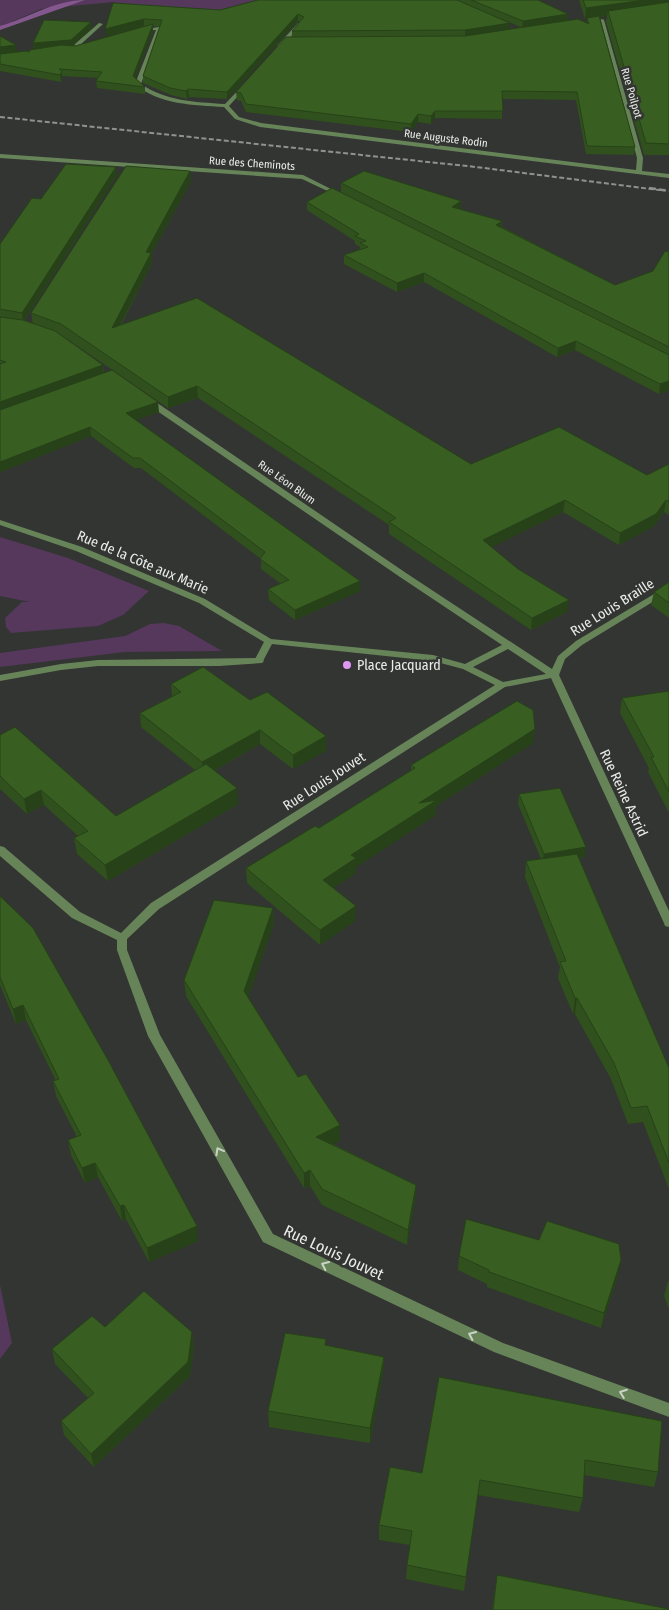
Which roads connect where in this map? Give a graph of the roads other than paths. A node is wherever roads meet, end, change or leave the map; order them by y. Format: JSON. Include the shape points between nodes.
{"nodes":[{"id":1,"x":592,"y":22,"type":"edge"},
{"id":2,"x":101,"y":24,"type":"dead end"},
{"id":3,"x":300,"y":24,"type":"edge"},
{"id":4,"x":130,"y":33,"type":"edge"},
{"id":5,"x":284,"y":42,"type":"junction"},
{"id":6,"x":290,"y":42,"type":"edge"},
{"id":7,"x":81,"y":49,"type":"edge"},
{"id":8,"x":277,"y":49,"type":"edge"},
{"id":9,"x":252,"y":78,"type":"edge"},
{"id":10,"x":226,"y":106,"type":"junction"},
{"id":11,"x":0,"y":156,"type":"edge"},
{"id":12,"x":129,"y":164,"type":"junction"},
{"id":13,"x":124,"y":172,"type":"edge"},
{"id":14,"x":639,"y":172,"type":"junction"},
{"id":15,"x":669,"y":176,"type":"edge"},
{"id":16,"x":350,"y":200,"type":"edge"},
{"id":17,"x":137,"y":392,"type":"edge"},
{"id":18,"x":0,"y":522,"type":"edge"},
{"id":19,"x":669,"y":588,"type":"edge"},
{"id":20,"x":269,"y":642,"type":"junction"},
{"id":21,"x":508,"y":645,"type":"junction"},
{"id":22,"x":466,"y":667,"type":"junction"},
{"id":23,"x":554,"y":675,"type":"junction"},
{"id":24,"x":0,"y":678,"type":"edge"},
{"id":25,"x":502,"y":685,"type":"junction"},
{"id":26,"x":0,"y":850,"type":"edge"},
{"id":27,"x":669,"y":923,"type":"edge"},
{"id":28,"x":122,"y":938,"type":"junction"},
{"id":29,"x":669,"y":1410,"type":"edge"}],
"edges":[{"from":1,"to":14,"type":"street","name":"Rue Poilpot","via":[[605,19],[640,158]]},
{"from":2,"to":7,"type":"street","via":[[72,50]]},
{"from":3,"to":5,"type":"street"},
{"from":4,"to":10,"type":"street","via":[[159,28],[138,84],[151,95],[171,101]]},
{"from":5,"to":6,"type":"street"},
{"from":5,"to":8,"type":"street"},
{"from":9,"to":10,"type":"street"},
{"from":10,"to":14,"type":"street","name":"Rue Auguste Rodin","via":[[237,118],[260,125]]},
{"from":11,"to":12,"type":"street","name":"Rue des Cheminots"},
{"from":12,"to":13,"type":"street"},
{"from":12,"to":16,"type":"street","name":"Rue des Cheminots","via":[[304,177]]},
{"from":14,"to":15,"type":"street","name":"Rue Auguste Rodin"},
{"from":17,"to":21,"type":"street","name":"Rue Léon Blum"},
{"from":18,"to":20,"type":"street","name":"Rue de la Côte aux Marie","via":[[79,549],[202,601]]},
{"from":19,"to":23,"type":"street","name":"Rue Louis Braille","via":[[579,642],[561,658]]},
{"from":20,"to":22,"type":"street","via":[[433,658]]},
{"from":20,"to":24,"type":"street","via":[[259,661],[97,663]]},
{"from":21,"to":22,"type":"street"},
{"from":21,"to":23,"type":"street","name":"Rue Léon Blum"},
{"from":22,"to":25,"type":"street"},
{"from":23,"to":25,"type":"street","name":"Rue Louis Jouvet"},
{"from":23,"to":27,"type":"street","name":"Rue Reine Astrid"},
{"from":25,"to":28,"type":"street","name":"Rue Louis Jouvet","via":[[155,906]]},
{"from":26,"to":28,"type":"street","via":[[76,915]]},
{"from":29,"to":28,"type":"street","name":"Rue Louis Jouvet","one_way":true,"via":[[499,1348],[268,1238],[154,1036],[122,950]]}]}
